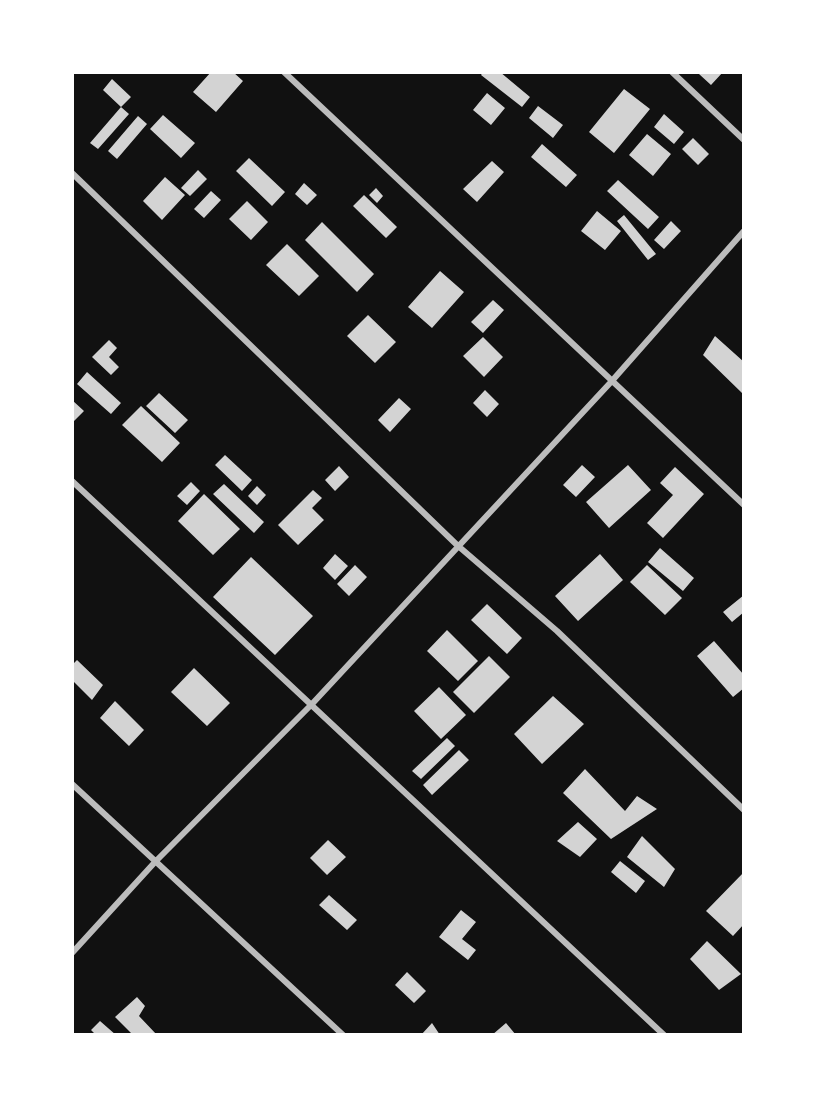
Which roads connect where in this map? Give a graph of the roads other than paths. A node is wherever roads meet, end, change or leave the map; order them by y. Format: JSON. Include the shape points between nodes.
{"nodes":[{"id":1,"x":284,"y":72,"type":"edge"},
{"id":2,"x":672,"y":72,"type":"edge"},
{"id":3,"x":744,"y":140,"type":"edge"},
{"id":4,"x":72,"y":173,"type":"edge"},
{"id":5,"x":744,"y":231,"type":"edge"},
{"id":6,"x":611,"y":382,"type":"junction"},
{"id":7,"x":72,"y":481,"type":"edge"},
{"id":8,"x":744,"y":505,"type":"edge"},
{"id":9,"x":457,"y":545,"type":"junction"},
{"id":10,"x":312,"y":704,"type":"junction"},
{"id":11,"x":72,"y":784,"type":"edge"},
{"id":12,"x":744,"y":810,"type":"edge"},
{"id":13,"x":155,"y":862,"type":"junction"},
{"id":14,"x":72,"y":953,"type":"edge"},
{"id":15,"x":343,"y":1035,"type":"edge"},
{"id":16,"x":664,"y":1035,"type":"edge"}],
"edges":[{"from":1,"to":6,"type":"street"},
{"from":2,"to":3,"type":"street"},
{"from":4,"to":9,"type":"street"},
{"from":5,"to":6,"type":"street"},
{"from":6,"to":8,"type":"street"},
{"from":6,"to":9,"type":"street"},
{"from":7,"to":10,"type":"street"},
{"from":9,"to":10,"type":"street"},
{"from":9,"to":12,"type":"street","via":[[557,631]]},
{"from":10,"to":13,"type":"street"},
{"from":10,"to":16,"type":"street"},
{"from":11,"to":13,"type":"street"},
{"from":13,"to":14,"type":"street"},
{"from":13,"to":15,"type":"street"}]}
